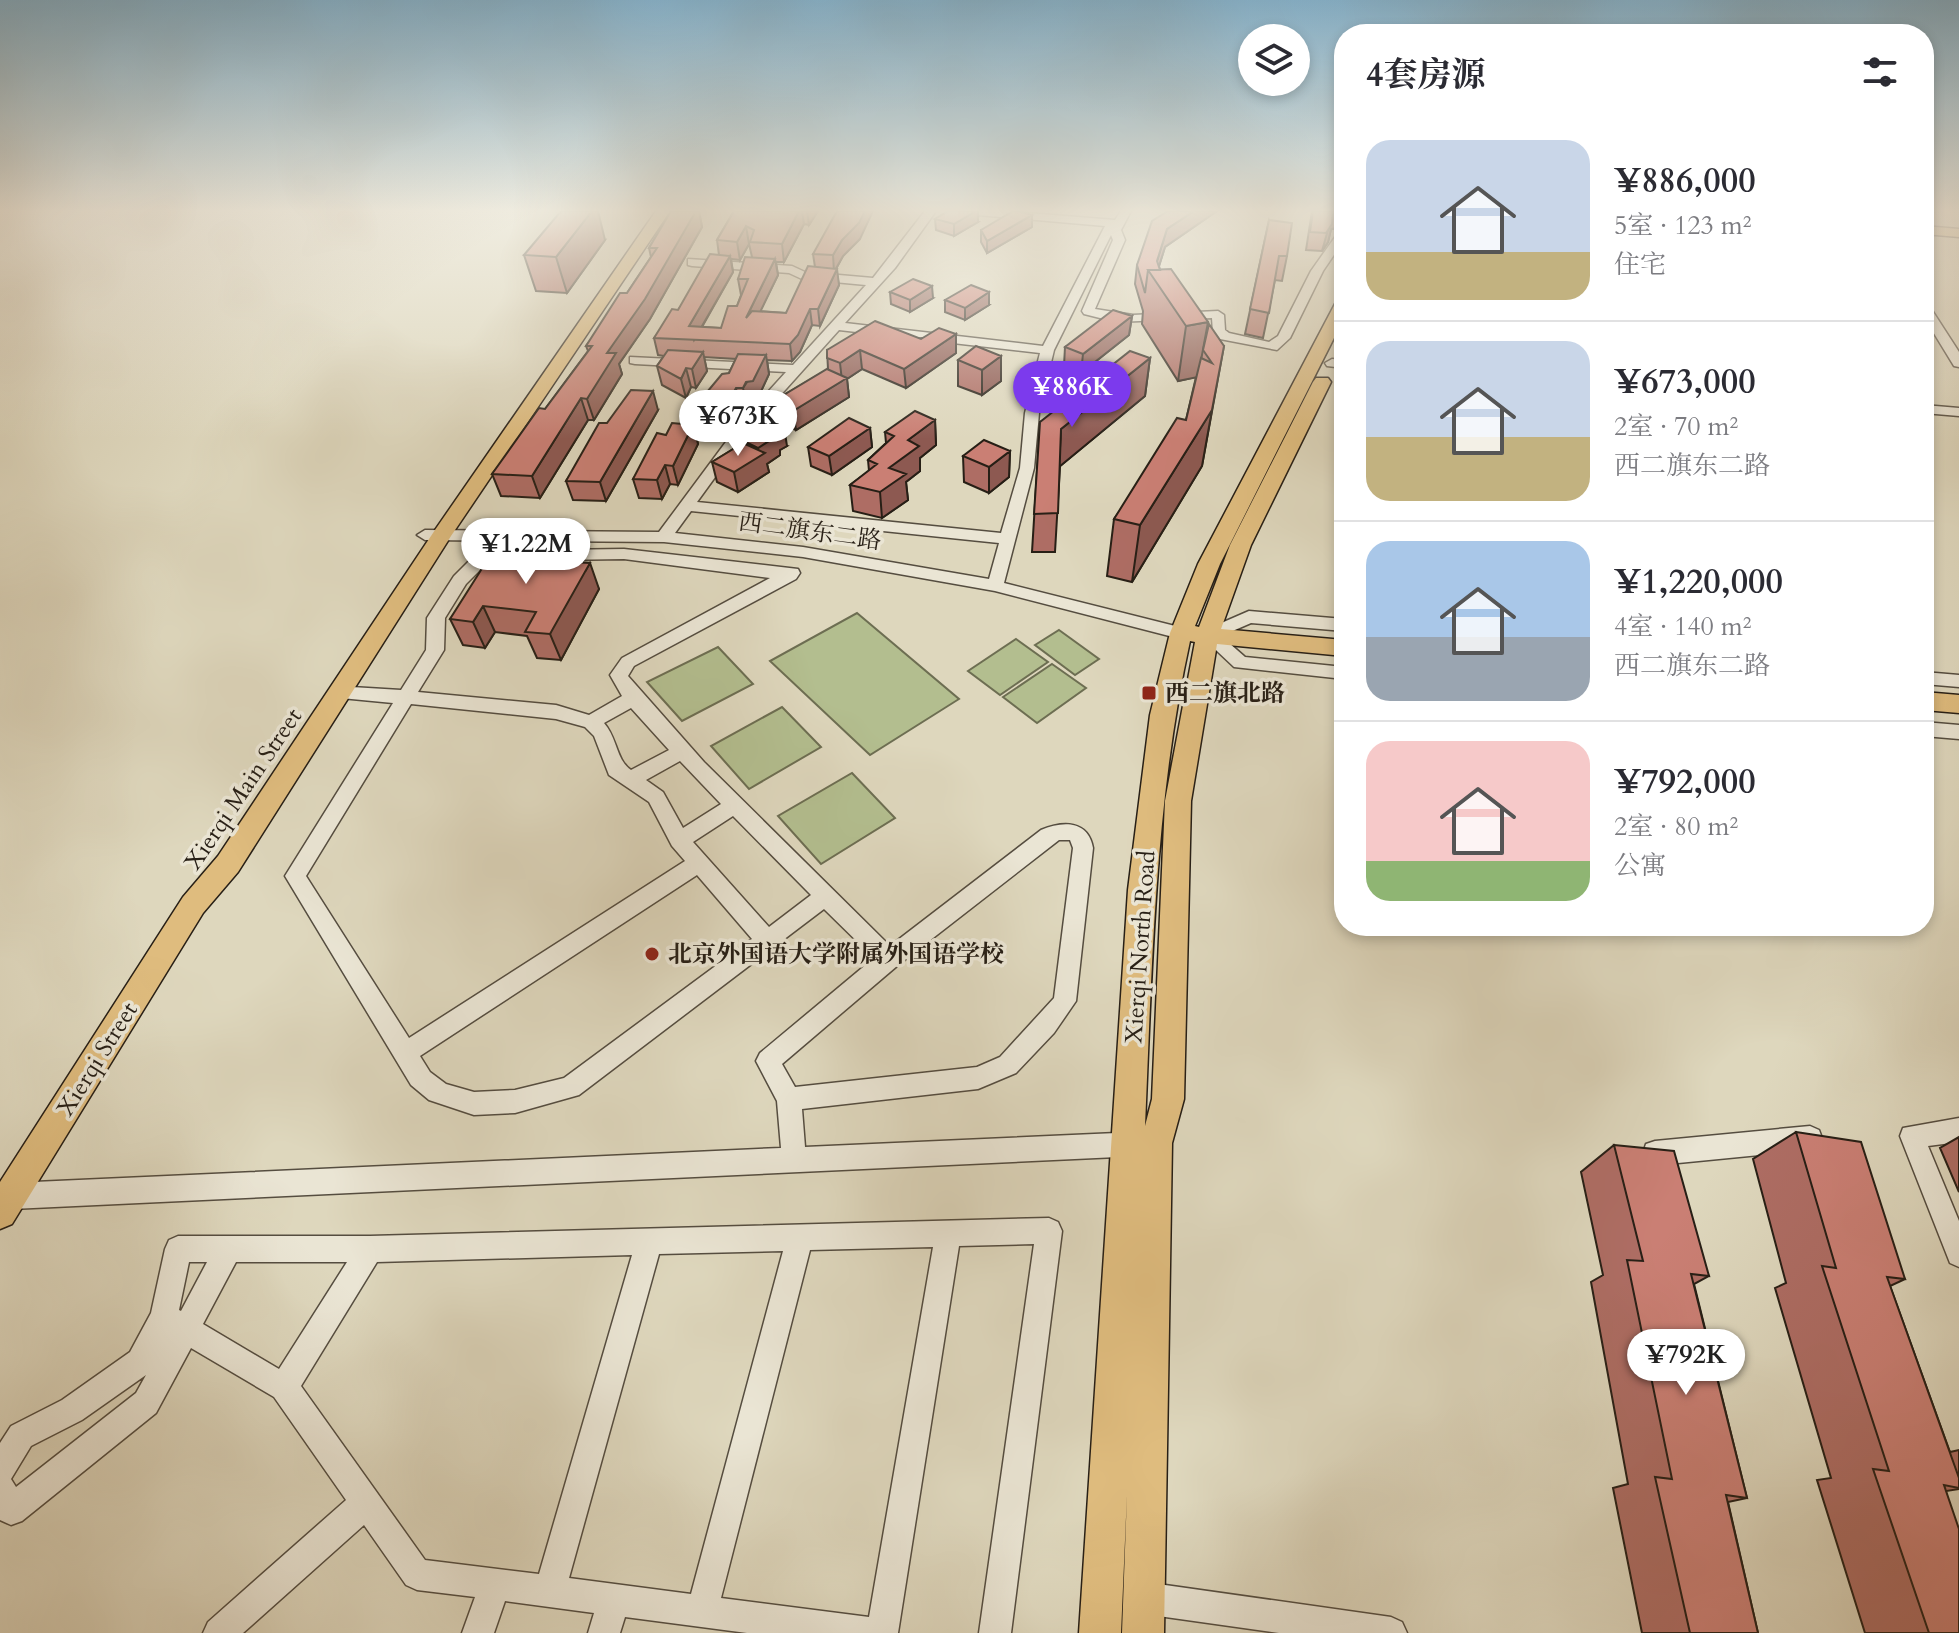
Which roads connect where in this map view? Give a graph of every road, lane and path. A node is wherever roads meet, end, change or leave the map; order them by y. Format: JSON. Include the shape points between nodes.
{"nodes":[{"id":1,"x":598,"y":287,"type":"edge"},
{"id":2,"x":609,"y":287,"type":"edge"},
{"id":3,"x":871,"y":287,"type":"edge"},
{"id":4,"x":1079,"y":287,"type":"edge"},
{"id":5,"x":1098,"y":287,"type":"edge"},
{"id":6,"x":1309,"y":287,"type":"edge"},
{"id":7,"x":1334,"y":321,"type":"edge"},
{"id":8,"x":1934,"y":323,"type":"edge"},
{"id":9,"x":836,"y":326,"type":"junction"},
{"id":10,"x":1047,"y":350,"type":"junction"},
{"id":11,"x":635,"y":360,"type":"dead end"},
{"id":12,"x":1959,"y":363,"type":"edge"},
{"id":13,"x":1334,"y":367,"type":"edge"},
{"id":14,"x":797,"y":369,"type":"junction"},
{"id":15,"x":1934,"y":410,"type":"edge"},
{"id":16,"x":1959,"y":412,"type":"edge"},
{"id":17,"x":684,"y":506,"type":"junction"},
{"id":18,"x":434,"y":535,"type":"junction"},
{"id":19,"x":664,"y":537,"type":"junction"},
{"id":20,"x":1009,"y":539,"type":"junction"},
{"id":21,"x":803,"y":552,"type":"junction"},
{"id":22,"x":790,"y":575,"type":"junction"},
{"id":23,"x":995,"y":586,"type":"junction"},
{"id":24,"x":1334,"y":624,"type":"edge"},
{"id":25,"x":1195,"y":634,"type":"junction"},
{"id":26,"x":1334,"y":647,"type":"edge"},
{"id":27,"x":1334,"y":672,"type":"edge"},
{"id":28,"x":1934,"y":679,"type":"edge"},
{"id":29,"x":1959,"y":681,"type":"edge"},
{"id":30,"x":341,"y":691,"type":"junction"},
{"id":31,"x":406,"y":695,"type":"junction"},
{"id":32,"x":634,"y":698,"type":"junction"},
{"id":33,"x":1934,"y":702,"type":"edge"},
{"id":34,"x":1959,"y":704,"type":"edge"},
{"id":35,"x":591,"y":722,"type":"junction"},
{"id":36,"x":1934,"y":730,"type":"edge"},
{"id":37,"x":1959,"y":732,"type":"edge"},
{"id":38,"x":683,"y":751,"type":"junction"},
{"id":39,"x":632,"y":779,"type":"junction"},
{"id":40,"x":735,"y":805,"type":"junction"},
{"id":41,"x":679,"y":840,"type":"junction"},
{"id":42,"x":698,"y":863,"type":"junction"},
{"id":43,"x":826,"y":896,"type":"junction"},
{"id":44,"x":193,"y":905,"type":"junction"},
{"id":45,"x":767,"y":940,"type":"junction"},
{"id":46,"x":889,"y":959,"type":"junction"},
{"id":47,"x":405,"y":1053,"type":"junction"},
{"id":48,"x":789,"y":1099,"type":"junction"},
{"id":49,"x":1959,"y":1130,"type":"edge"},
{"id":50,"x":1156,"y":1143,"type":"junction"},
{"id":51,"x":1127,"y":1144,"type":"junction"},
{"id":52,"x":1836,"y":1158,"type":"edge"},
{"id":53,"x":794,"y":1160,"type":"junction"},
{"id":54,"x":1662,"y":1181,"type":"edge"},
{"id":55,"x":6,"y":1204,"type":"edge"},
{"id":56,"x":948,"y":1234,"type":"junction"},
{"id":57,"x":800,"y":1238,"type":"junction"},
{"id":58,"x":649,"y":1242,"type":"junction"},
{"id":59,"x":229,"y":1249,"type":"junction"},
{"id":60,"x":370,"y":1249,"type":"junction"},
{"id":61,"x":1959,"y":1254,"type":"edge"},
{"id":62,"x":175,"y":1325,"type":"junction"},
{"id":63,"x":284,"y":1387,"type":"junction"},
{"id":64,"x":0,"y":1470,"type":"edge"},
{"id":65,"x":0,"y":1488,"type":"edge"},
{"id":66,"x":366,"y":1503,"type":"junction"},
{"id":67,"x":496,"y":1584,"type":"junction"},
{"id":68,"x":550,"y":1591,"type":"junction"},
{"id":69,"x":1144,"y":1598,"type":"junction"},
{"id":70,"x":614,"y":1600,"type":"junction"},
{"id":71,"x":721,"y":1620,"type":"edge"},
{"id":72,"x":219,"y":1633,"type":"edge"},
{"id":73,"x":478,"y":1633,"type":"edge"},
{"id":74,"x":604,"y":1633,"type":"edge"},
{"id":75,"x":868,"y":1633,"type":"edge"},
{"id":76,"x":882,"y":1633,"type":"edge"},
{"id":77,"x":995,"y":1633,"type":"edge"},
{"id":78,"x":1100,"y":1633,"type":"edge"},
{"id":79,"x":1143,"y":1633,"type":"edge"},
{"id":80,"x":1391,"y":1633,"type":"edge"}],
"edges":[{"from":1,"to":18,"type":"main road","name":"Xierqi Main Street"},
{"from":2,"to":18,"type":"main road","name":"Xierqi Main Street"},
{"from":3,"to":9,"type":"street"},
{"from":4,"to":10,"type":"street"},
{"from":5,"to":6,"type":"street","via":[[1088,311],[1104,319],[1218,315],[1219,332],[1225,336],[1272,347],[1283,338]]},
{"from":7,"to":25,"type":"main road","name":"Xierqi North Road","via":[[1209,564]]},
{"from":8,"to":12,"type":"street"},
{"from":9,"to":10,"type":"street"},
{"from":9,"to":14,"type":"street"},
{"from":10,"to":20,"type":"street"},
{"from":11,"to":14,"type":"street"},
{"from":13,"to":25,"type":"main road","name":"Xierqi North Road"},
{"from":14,"to":17,"type":"street"},
{"from":15,"to":16,"type":"street"},
{"from":17,"to":19,"type":"street"},
{"from":17,"to":20,"type":"street","via":[[755,509]]},
{"from":18,"to":19,"type":"street","name":"西二旗东二路"},
{"from":18,"to":30,"type":"main road","name":"Xierqi Main Street"},
{"from":18,"to":44,"type":"main road","name":"Xierqi Main Street","via":[[208,863]]},
{"from":19,"to":21,"type":"street","name":"西二旗东二路"},
{"from":20,"to":23,"type":"street"},
{"from":21,"to":22,"type":"street"},
{"from":21,"to":23,"type":"street","name":"西二旗东二路"},
{"from":22,"to":31,"type":"street","via":[[624,554],[494,556],[460,580],[436,618],[435,650]]},
{"from":22,"to":32,"type":"street","via":[[624,665],[619,678]]},
{"from":23,"to":25,"type":"street","name":"西二旗东二路"},
{"from":24,"to":25,"type":"street","via":[[1249,617]]},
{"from":25,"to":26,"type":"main road"},
{"from":25,"to":27,"type":"street","via":[[1240,663]]},
{"from":25,"to":50,"type":"main road","name":"Xierqi North Road","via":[[1195,698],[1178,801],[1168,1099]]},
{"from":25,"to":51,"type":"main road","name":"Xierqi North Road","via":[[1162,715],[1150,800]]},
{"from":28,"to":29,"type":"street"},
{"from":30,"to":31,"type":"street"},
{"from":30,"to":44,"type":"main road","name":"Xierqi Main Street","via":[[228,864]]},
{"from":31,"to":35,"type":"street","via":[[556,712]]},
{"from":31,"to":47,"type":"street","via":[[295,876]]},
{"from":32,"to":35,"type":"street"},
{"from":32,"to":38,"type":"street"},
{"from":33,"to":34,"type":"main road"},
{"from":35,"to":39,"type":"street","via":[[602,733],[613,766]]},
{"from":36,"to":37,"type":"street"},
{"from":38,"to":39,"type":"street"},
{"from":38,"to":40,"type":"street"},
{"from":39,"to":41,"type":"street","via":[[660,801]]},
{"from":40,"to":41,"type":"street"},
{"from":40,"to":43,"type":"street"},
{"from":41,"to":42,"type":"street"},
{"from":42,"to":45,"type":"street"},
{"from":42,"to":47,"type":"street"},
{"from":43,"to":45,"type":"street"},
{"from":43,"to":46,"type":"street"},
{"from":44,"to":55,"type":"main road","name":"Xierqi Street"},
{"from":45,"to":47,"type":"street","via":[[571,1087],[540,1098],[476,1103],[454,1098],[421,1079]]},
{"from":46,"to":48,"type":"street","via":[[768,1061]]},
{"from":46,"to":48,"type":"street","via":[[1048,836],[1073,831],[1081,837],[1065,1001],[1008,1065],[978,1078]]},
{"from":48,"to":53,"type":"street"},
{"from":49,"to":61,"type":"street","via":[[1912,1136]]},
{"from":50,"to":51,"type":"street"},
{"from":50,"to":69,"type":"main road","name":"Xierqi North Road"},
{"from":51,"to":53,"type":"street"},
{"from":51,"to":78,"type":"main road","name":"Xierqi North Road"},
{"from":52,"to":54,"type":"street","via":[[1831,1143],[1807,1137],[1655,1153]]},
{"from":53,"to":55,"type":"street"},
{"from":56,"to":57,"type":"street"},
{"from":56,"to":76,"type":"street"},
{"from":56,"to":77,"type":"street","via":[[1049,1231]]},
{"from":57,"to":58,"type":"street"},
{"from":57,"to":71,"type":"street"},
{"from":58,"to":60,"type":"street"},
{"from":58,"to":68,"type":"street"},
{"from":59,"to":60,"type":"street"},
{"from":59,"to":62,"type":"street"},
{"from":59,"to":62,"type":"street","via":[[178,1249]]},
{"from":60,"to":63,"type":"street"},
{"from":62,"to":63,"type":"street"},
{"from":62,"to":64,"type":"street","via":[[140,1362],[72,1410],[21,1436]]},
{"from":62,"to":65,"type":"street","via":[[146,1403],[11,1510]]},
{"from":63,"to":66,"type":"street"},
{"from":66,"to":67,"type":"street","via":[[417,1574]]},
{"from":66,"to":72,"type":"street"},
{"from":67,"to":68,"type":"street"},
{"from":67,"to":73,"type":"street"},
{"from":68,"to":70,"type":"street"},
{"from":69,"to":79,"type":"main road","name":"Xierqi North Road"},
{"from":69,"to":80,"type":"street"},
{"from":70,"to":71,"type":"street"},
{"from":70,"to":74,"type":"street"},
{"from":71,"to":75,"type":"street"}]}
